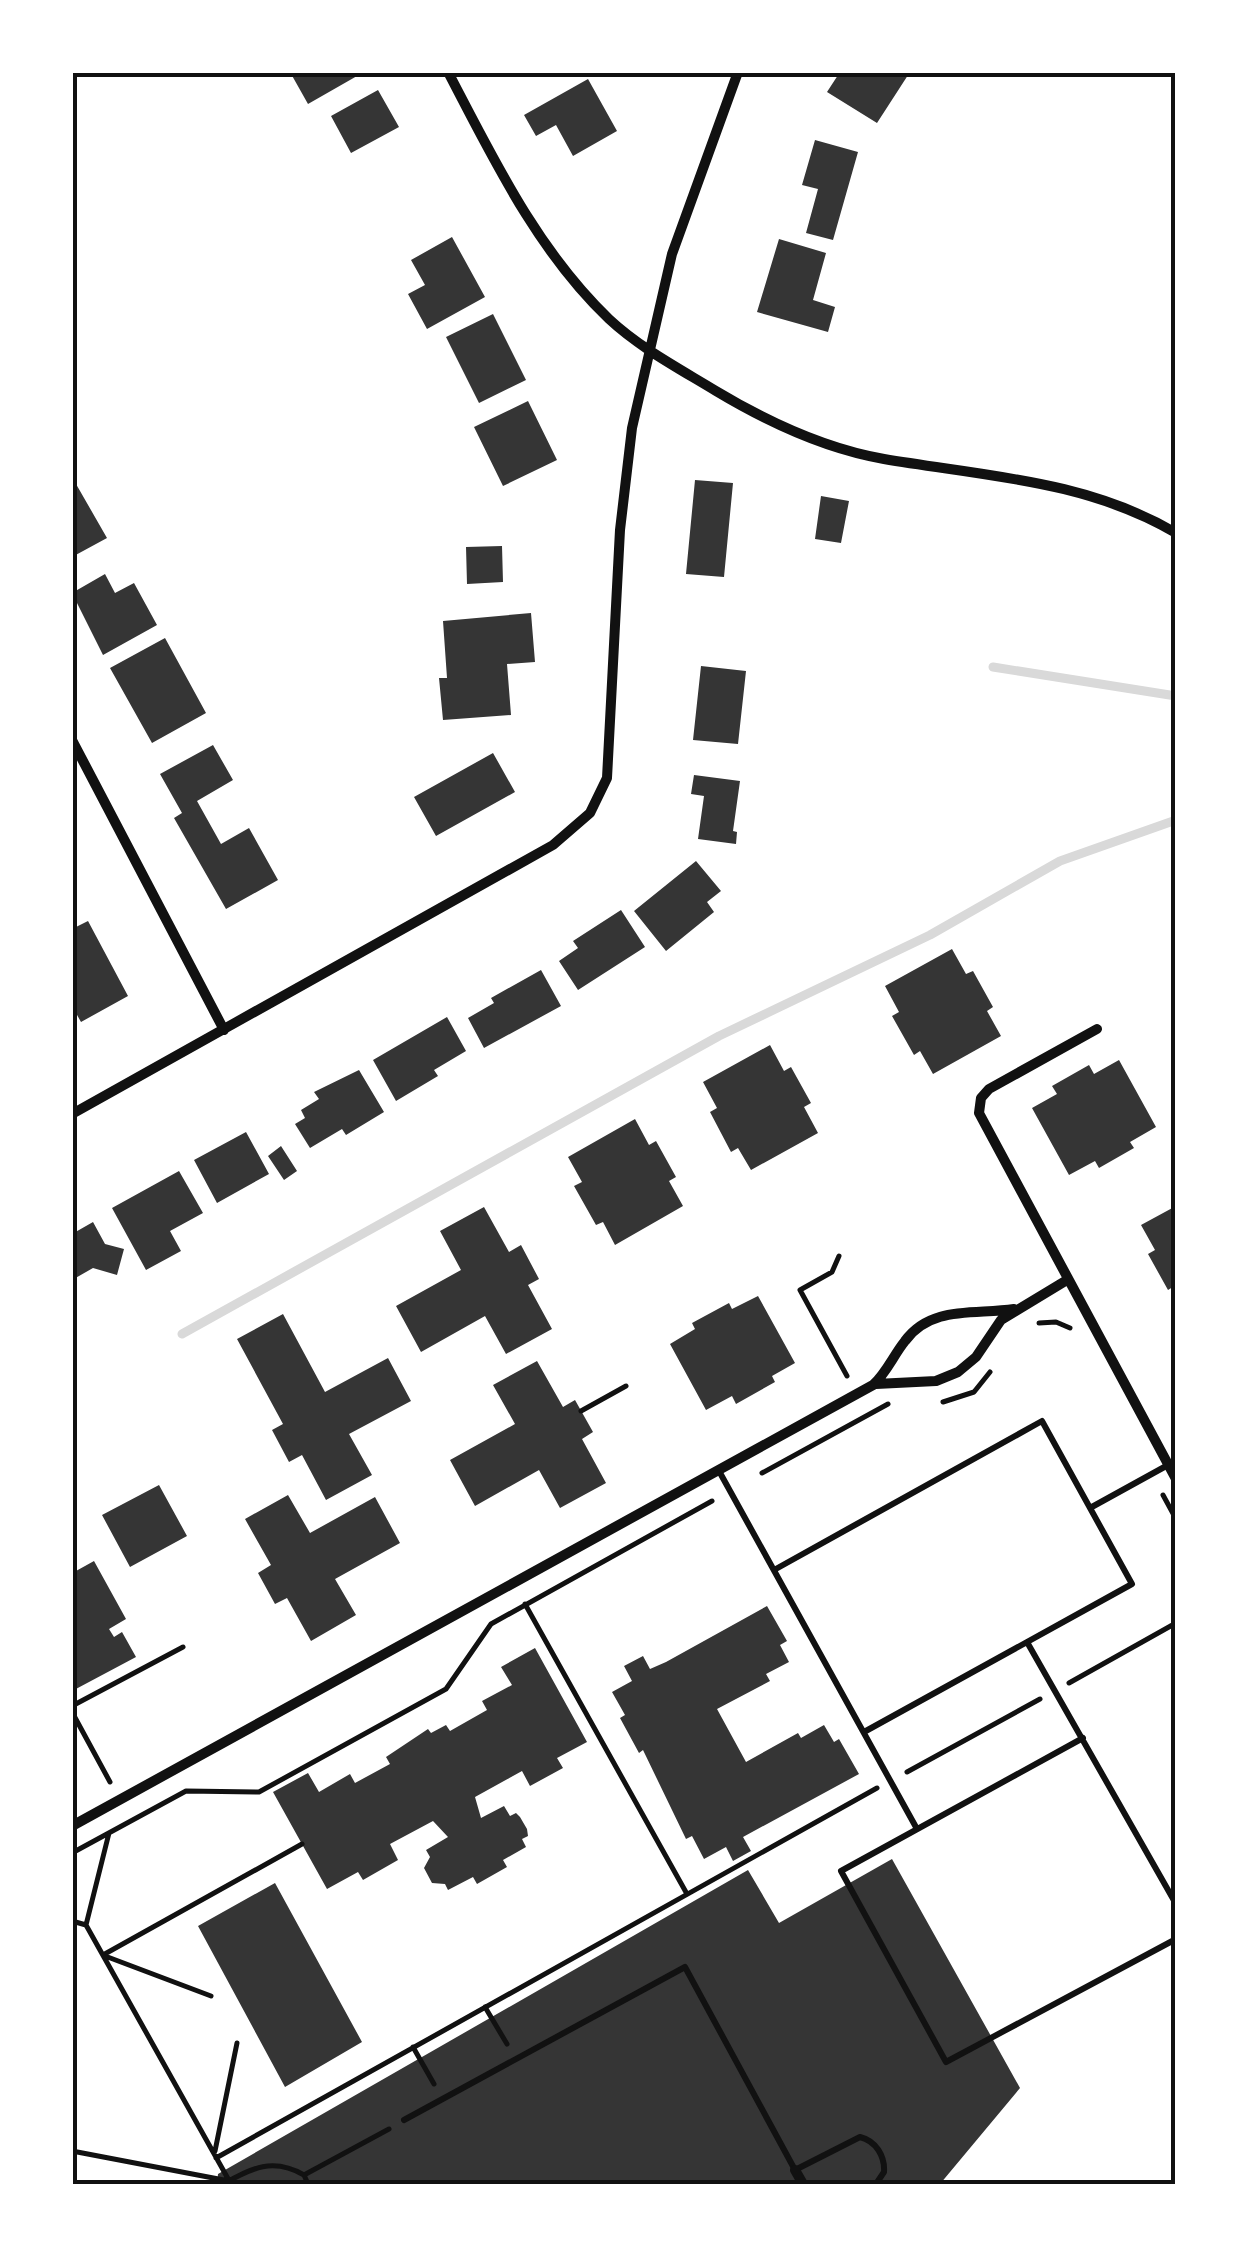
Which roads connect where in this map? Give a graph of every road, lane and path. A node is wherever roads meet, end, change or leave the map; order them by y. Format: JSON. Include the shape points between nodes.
{"nodes":[{"id":1,"x":448,"y":72,"type":"edge"},
{"id":2,"x":738,"y":72,"type":"edge"},
{"id":3,"x":651,"y":352,"type":"junction"},
{"id":4,"x":1176,"y":533,"type":"edge"},
{"id":5,"x":72,"y":740,"type":"edge"},
{"id":6,"x":1097,"y":1028,"type":"dead end"},
{"id":7,"x":224,"y":1030,"type":"junction"},
{"id":8,"x":72,"y":1114,"type":"edge"},
{"id":9,"x":839,"y":1256,"type":"dead end"},
{"id":10,"x":1067,"y":1280,"type":"junction"},
{"id":11,"x":1014,"y":1310,"type":"junction"},
{"id":12,"x":1033,"y":1325,"type":"dead end"},
{"id":13,"x":1075,"y":1335,"type":"dead end"},
{"id":14,"x":994,"y":1362,"type":"dead end"},
{"id":15,"x":847,"y":1376,"type":"dead end"},
{"id":16,"x":873,"y":1385,"type":"junction"},
{"id":17,"x":626,"y":1386,"type":"dead end"},
{"id":18,"x":896,"y":1401,"type":"dead end"},
{"id":19,"x":936,"y":1402,"type":"dead end"},
{"id":20,"x":581,"y":1411,"type":"dead end"},
{"id":21,"x":1168,"y":1465,"type":"junction"},
{"id":22,"x":719,"y":1470,"type":"junction"},
{"id":23,"x":762,"y":1473,"type":"dead end"},
{"id":24,"x":1151,"y":1474,"type":"junction"},
{"id":25,"x":1176,"y":1479,"type":"edge"},
{"id":26,"x":712,"y":1501,"type":"dead end"},
{"id":27,"x":1090,"y":1508,"type":"junction"},
{"id":28,"x":1176,"y":1519,"type":"edge"},
{"id":29,"x":774,"y":1570,"type":"junction"},
{"id":30,"x":515,"y":1584,"type":"junction"},
{"id":31,"x":526,"y":1604,"type":"junction"},
{"id":32,"x":1176,"y":1623,"type":"edge"},
{"id":33,"x":1028,"y":1642,"type":"junction"},
{"id":34,"x":183,"y":1647,"type":"dead end"},
{"id":35,"x":1069,"y":1682,"type":"dead end"},
{"id":36,"x":1041,"y":1698,"type":"dead end"},
{"id":37,"x":72,"y":1709,"type":"edge"},
{"id":38,"x":864,"y":1732,"type":"junction"},
{"id":39,"x":1083,"y":1738,"type":"junction"},
{"id":40,"x":907,"y":1772,"type":"dead end"},
{"id":41,"x":877,"y":1788,"type":"dead end"},
{"id":42,"x":110,"y":1804,"type":"junction"},
{"id":43,"x":72,"y":1826,"type":"edge"},
{"id":44,"x":917,"y":1829,"type":"junction"},
{"id":45,"x":109,"y":1833,"type":"junction"},
{"id":46,"x":302,"y":1844,"type":"dead end"},
{"id":47,"x":72,"y":1854,"type":"edge"},
{"id":48,"x":687,"y":1894,"type":"junction"},
{"id":49,"x":1176,"y":1904,"type":"edge"},
{"id":50,"x":72,"y":1920,"type":"edge"},
{"id":51,"x":86,"y":1925,"type":"junction"},
{"id":52,"x":1176,"y":1939,"type":"edge"},
{"id":53,"x":102,"y":1954,"type":"junction"},
{"id":54,"x":211,"y":1996,"type":"dead end"},
{"id":55,"x":486,"y":2006,"type":"junction"},
{"id":56,"x":237,"y":2043,"type":"dead end"},
{"id":57,"x":413,"y":2047,"type":"junction"},
{"id":58,"x":516,"y":2060,"type":"junction"},
{"id":59,"x":442,"y":2100,"type":"junction"},
{"id":60,"x":404,"y":2120,"type":"joint"},
{"id":61,"x":72,"y":2150,"type":"edge"},
{"id":62,"x":215,"y":2156,"type":"junction"},
{"id":63,"x":795,"y":2170,"type":"junction"},
{"id":64,"x":304,"y":2175,"type":"junction"},
{"id":65,"x":228,"y":2183,"type":"edge"},
{"id":66,"x":308,"y":2184,"type":"edge"},
{"id":67,"x":803,"y":2184,"type":"edge"},
{"id":68,"x":876,"y":2184,"type":"edge"}],
"edges":[{"from":1,"to":3,"type":"street","via":[[515,200],[572,279]]},
{"from":2,"to":3,"type":"street","via":[[672,254]]},
{"from":3,"to":4,"type":"street","via":[[748,410],[825,443],[880,459],[1076,490]]},
{"from":3,"to":7,"type":"street","via":[[622,500],[610,759],[601,797],[553,845]]},
{"from":5,"to":7,"type":"street"},
{"from":6,"to":10,"type":"street","via":[[997,1084],[979,1106],[985,1130]]},
{"from":7,"to":8,"type":"street"},
{"from":9,"to":15,"type":"path","via":[[832,1272],[800,1290]]},
{"from":10,"to":11,"type":"street"},
{"from":10,"to":21,"type":"street"},
{"from":11,"to":16,"type":"street","via":[[958,1372],[936,1381]]},
{"from":11,"to":16,"type":"street","via":[[951,1313],[930,1321],[904,1340]]},
{"from":12,"to":13,"type":"path","via":[[1065,1324]]},
{"from":14,"to":19,"type":"path","via":[[974,1392]]},
{"from":16,"to":22,"type":"street"},
{"from":17,"to":20,"type":"path"},
{"from":18,"to":23,"type":"path"},
{"from":21,"to":24,"type":"lane"},
{"from":21,"to":25,"type":"street"},
{"from":22,"to":29,"type":"lane"},
{"from":22,"to":30,"type":"street"},
{"from":24,"to":27,"type":"lane"},
{"from":24,"to":28,"type":"path"},
{"from":26,"to":31,"type":"path"},
{"from":27,"to":29,"type":"lane","via":[[1042,1422]]},
{"from":27,"to":33,"type":"lane","via":[[1132,1584]]},
{"from":29,"to":38,"type":"lane"},
{"from":30,"to":31,"type":"path"},
{"from":30,"to":42,"type":"street"},
{"from":31,"to":45,"type":"path","via":[[491,1624],[446,1689],[259,1792],[186,1791]]},
{"from":31,"to":48,"type":"path"},
{"from":32,"to":35,"type":"path"},
{"from":33,"to":38,"type":"lane"},
{"from":33,"to":39,"type":"lane"},
{"from":34,"to":37,"type":"path"},
{"from":36,"to":40,"type":"path"},
{"from":37,"to":42,"type":"path","via":[[110,1779]]},
{"from":38,"to":44,"type":"lane"},
{"from":39,"to":44,"type":"lane"},
{"from":39,"to":49,"type":"lane"},
{"from":41,"to":48,"type":"path"},
{"from":42,"to":43,"type":"street"},
{"from":42,"to":45,"type":"path"},
{"from":44,"to":52,"type":"lane","via":[[841,1871],[946,2062]]},
{"from":45,"to":47,"type":"path"},
{"from":45,"to":51,"type":"path"},
{"from":46,"to":53,"type":"path"},
{"from":48,"to":55,"type":"path"},
{"from":50,"to":51,"type":"path"},
{"from":51,"to":53,"type":"path"},
{"from":53,"to":54,"type":"path"},
{"from":53,"to":62,"type":"path"},
{"from":55,"to":57,"type":"path"},
{"from":55,"to":58,"type":"path"},
{"from":56,"to":62,"type":"path"},
{"from":57,"to":59,"type":"path"},
{"from":57,"to":62,"type":"path"},
{"from":58,"to":59,"type":"lane"},
{"from":58,"to":63,"type":"lane","via":[[684,1967]]},
{"from":59,"to":60,"type":"lane"},
{"from":60,"to":64,"type":"path"},
{"from":61,"to":65,"type":"path"},
{"from":62,"to":65,"type":"path"},
{"from":63,"to":67,"type":"street"},
{"from":63,"to":68,"type":"lane","via":[[852,2138],[866,2138],[884,2165]]},
{"from":64,"to":65,"type":"path","via":[[266,2165]]},
{"from":64,"to":66,"type":"path"}]}
